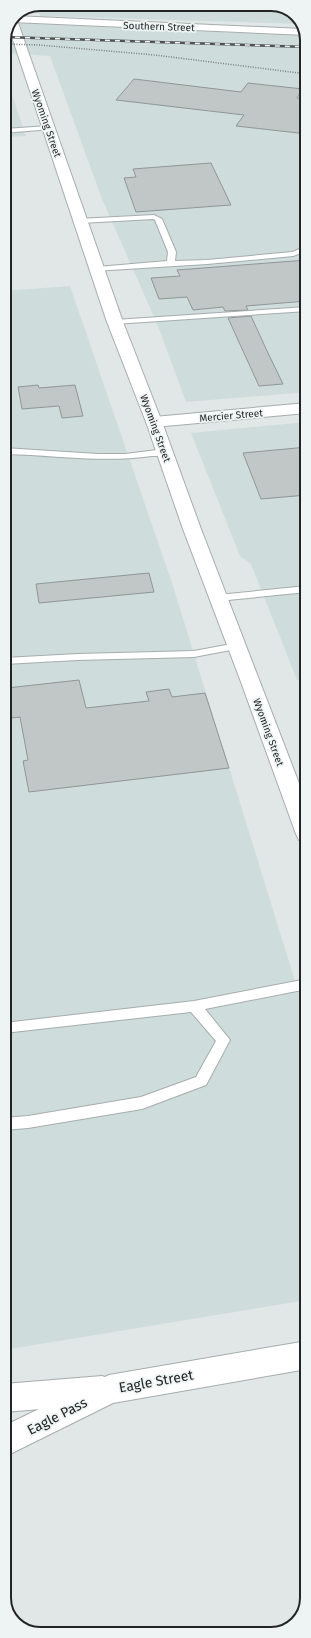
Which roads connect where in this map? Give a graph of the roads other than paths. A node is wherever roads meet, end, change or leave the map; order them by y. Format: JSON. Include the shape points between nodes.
{"nodes":[{"id":1,"x":18,"y":20,"type":"edge"},
{"id":2,"x":14,"y":27,"type":"edge"},
{"id":3,"x":298,"y":32,"type":"edge"},
{"id":4,"x":49,"y":128,"type":"junction"},
{"id":5,"x":11,"y":131,"type":"edge"},
{"id":6,"x":81,"y":221,"type":"junction"},
{"id":7,"x":300,"y":251,"type":"edge"},
{"id":8,"x":170,"y":263,"type":"junction"},
{"id":9,"x":97,"y":269,"type":"junction"},
{"id":10,"x":300,"y":309,"type":"edge"},
{"id":11,"x":115,"y":322,"type":"junction"},
{"id":12,"x":300,"y":409,"type":"edge"},
{"id":13,"x":154,"y":422,"type":"junction"},
{"id":14,"x":11,"y":452,"type":"edge"},
{"id":15,"x":165,"y":452,"type":"junction"},
{"id":16,"x":300,"y":590,"type":"edge"},
{"id":17,"x":218,"y":598,"type":"junction"},
{"id":18,"x":237,"y":646,"type":"junction"},
{"id":19,"x":11,"y":662,"type":"edge"},
{"id":20,"x":300,"y":811,"type":"edge"},
{"id":21,"x":300,"y":985,"type":"edge"},
{"id":22,"x":194,"y":1006,"type":"junction"},
{"id":23,"x":11,"y":1027,"type":"edge"},
{"id":24,"x":11,"y":1123,"type":"edge"},
{"id":25,"x":300,"y":1356,"type":"edge"},
{"id":26,"x":109,"y":1390,"type":"junction"},
{"id":27,"x":11,"y":1397,"type":"edge"},
{"id":28,"x":11,"y":1439,"type":"edge"}],
"edges":[{"from":1,"to":3,"type":"main road","name":"Southern Street"},
{"from":2,"to":4,"type":"main road","name":"Wyoming Street"},
{"from":4,"to":5,"type":"lane"},
{"from":4,"to":6,"type":"main road","name":"Wyoming Street"},
{"from":6,"to":8,"type":"lane","via":[[146,217],[158,219],[172,252]]},
{"from":6,"to":9,"type":"main road","name":"Wyoming Street"},
{"from":7,"to":8,"type":"lane","via":[[293,254],[207,262]]},
{"from":8,"to":9,"type":"lane"},
{"from":9,"to":11,"type":"main road","name":"Wyoming Street"},
{"from":10,"to":11,"type":"lane"},
{"from":11,"to":13,"type":"main road","name":"Wyoming Street"},
{"from":12,"to":13,"type":"main road","name":"Mercier Street"},
{"from":13,"to":15,"type":"main road","name":"Wyoming Street"},
{"from":14,"to":15,"type":"lane","via":[[114,457]]},
{"from":15,"to":17,"type":"main road","name":"Wyoming Street"},
{"from":16,"to":17,"type":"lane"},
{"from":17,"to":18,"type":"main road","name":"Wyoming Street"},
{"from":18,"to":19,"type":"lane","via":[[194,654]]},
{"from":18,"to":20,"type":"main road","name":"Wyoming Street"},
{"from":21,"to":22,"type":"lane"},
{"from":22,"to":23,"type":"lane"},
{"from":22,"to":24,"type":"lane","via":[[223,1040],[201,1081],[142,1103]]},
{"from":25,"to":26,"type":"main road","name":"Eagle Street"},
{"from":26,"to":27,"type":"main road","name":"Eagle Street"},
{"from":26,"to":28,"type":"main road","name":"Eagle Pass"}]}
